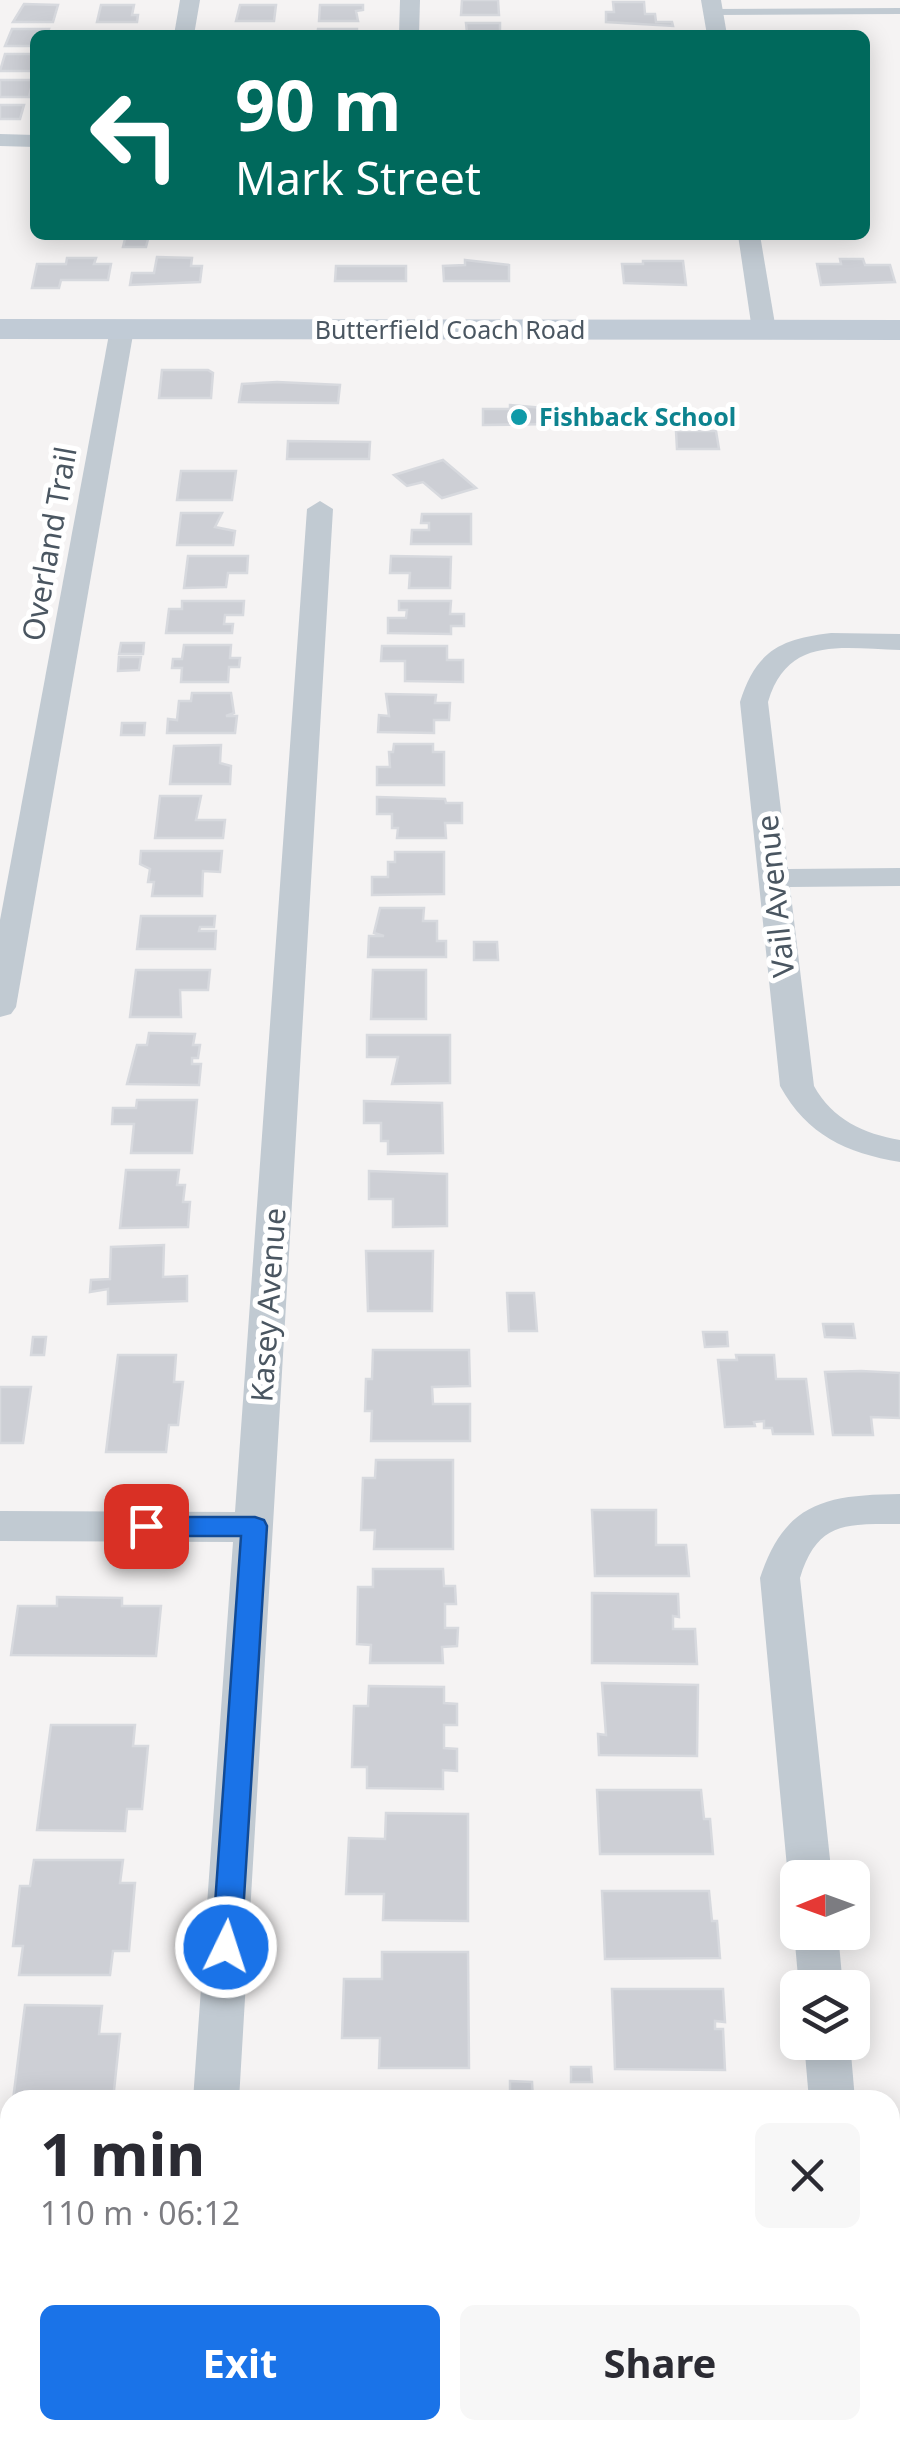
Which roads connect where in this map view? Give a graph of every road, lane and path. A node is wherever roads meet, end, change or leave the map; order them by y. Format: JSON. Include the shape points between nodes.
{"nodes":[{"id":1,"x":190,"y":0,"type":"edge"},
{"id":2,"x":410,"y":0,"type":"edge"},
{"id":3,"x":712,"y":6,"type":"edge"},
{"id":4,"x":900,"y":11,"type":"edge"},
{"id":5,"x":185,"y":30,"type":"edge"},
{"id":6,"x":409,"y":30,"type":"edge"},
{"id":7,"x":0,"y":140,"type":"edge"},
{"id":8,"x":30,"y":140,"type":"edge"},
{"id":9,"x":749,"y":240,"type":"edge"},
{"id":10,"x":0,"y":330,"type":"edge"},
{"id":11,"x":122,"y":330,"type":"junction"},
{"id":12,"x":764,"y":330,"type":"junction"},
{"id":13,"x":900,"y":330,"type":"edge"},
{"id":14,"x":320,"y":509,"type":"dead end"},
{"id":15,"x":900,"y":642,"type":"edge"},
{"id":16,"x":900,"y":877,"type":"edge"},
{"id":17,"x":774,"y":878,"type":"junction"},
{"id":18,"x":0,"y":1007,"type":"edge"},
{"id":19,"x":900,"y":1152,"type":"edge"},
{"id":20,"x":900,"y":1510,"type":"edge"},
{"id":21,"x":0,"y":1526,"type":"edge"},
{"id":22,"x":255,"y":1526,"type":"junction"},
{"id":23,"x":808,"y":1860,"type":"edge"},
{"id":24,"x":828,"y":2060,"type":"edge"},
{"id":25,"x":217,"y":2090,"type":"edge"},
{"id":26,"x":831,"y":2090,"type":"edge"}],
"edges":[{"from":1,"to":5,"type":"street"},
{"from":2,"to":6,"type":"street"},
{"from":3,"to":4,"type":"lane"},
{"from":7,"to":8,"type":"street"},
{"from":9,"to":12,"type":"street"},
{"from":10,"to":11,"type":"main road","name":"Butterfield Coach Road"},
{"from":11,"to":12,"type":"main road","name":"Butterfield Coach Road"},
{"from":11,"to":18,"type":"street","name":"Overland Trail"},
{"from":12,"to":13,"type":"main road","name":"Butterfield Coach Road"},
{"from":14,"to":22,"type":"street","name":"Kasey Avenue"},
{"from":15,"to":17,"type":"street","name":"Vail Avenue","via":[[820,642],[792,649],[770,660],[757,681]]},
{"from":16,"to":17,"type":"street"},
{"from":17,"to":19,"type":"street","name":"Vail Avenue","via":[[797,1086],[806,1106],[826,1126],[870,1147]]},
{"from":20,"to":23,"type":"street","via":[[829,1515],[802,1527],[786,1549],[780,1578]]},
{"from":21,"to":22,"type":"street"},
{"from":22,"to":25,"type":"street","name":"Kasey Avenue"},
{"from":24,"to":26,"type":"street"}]}
